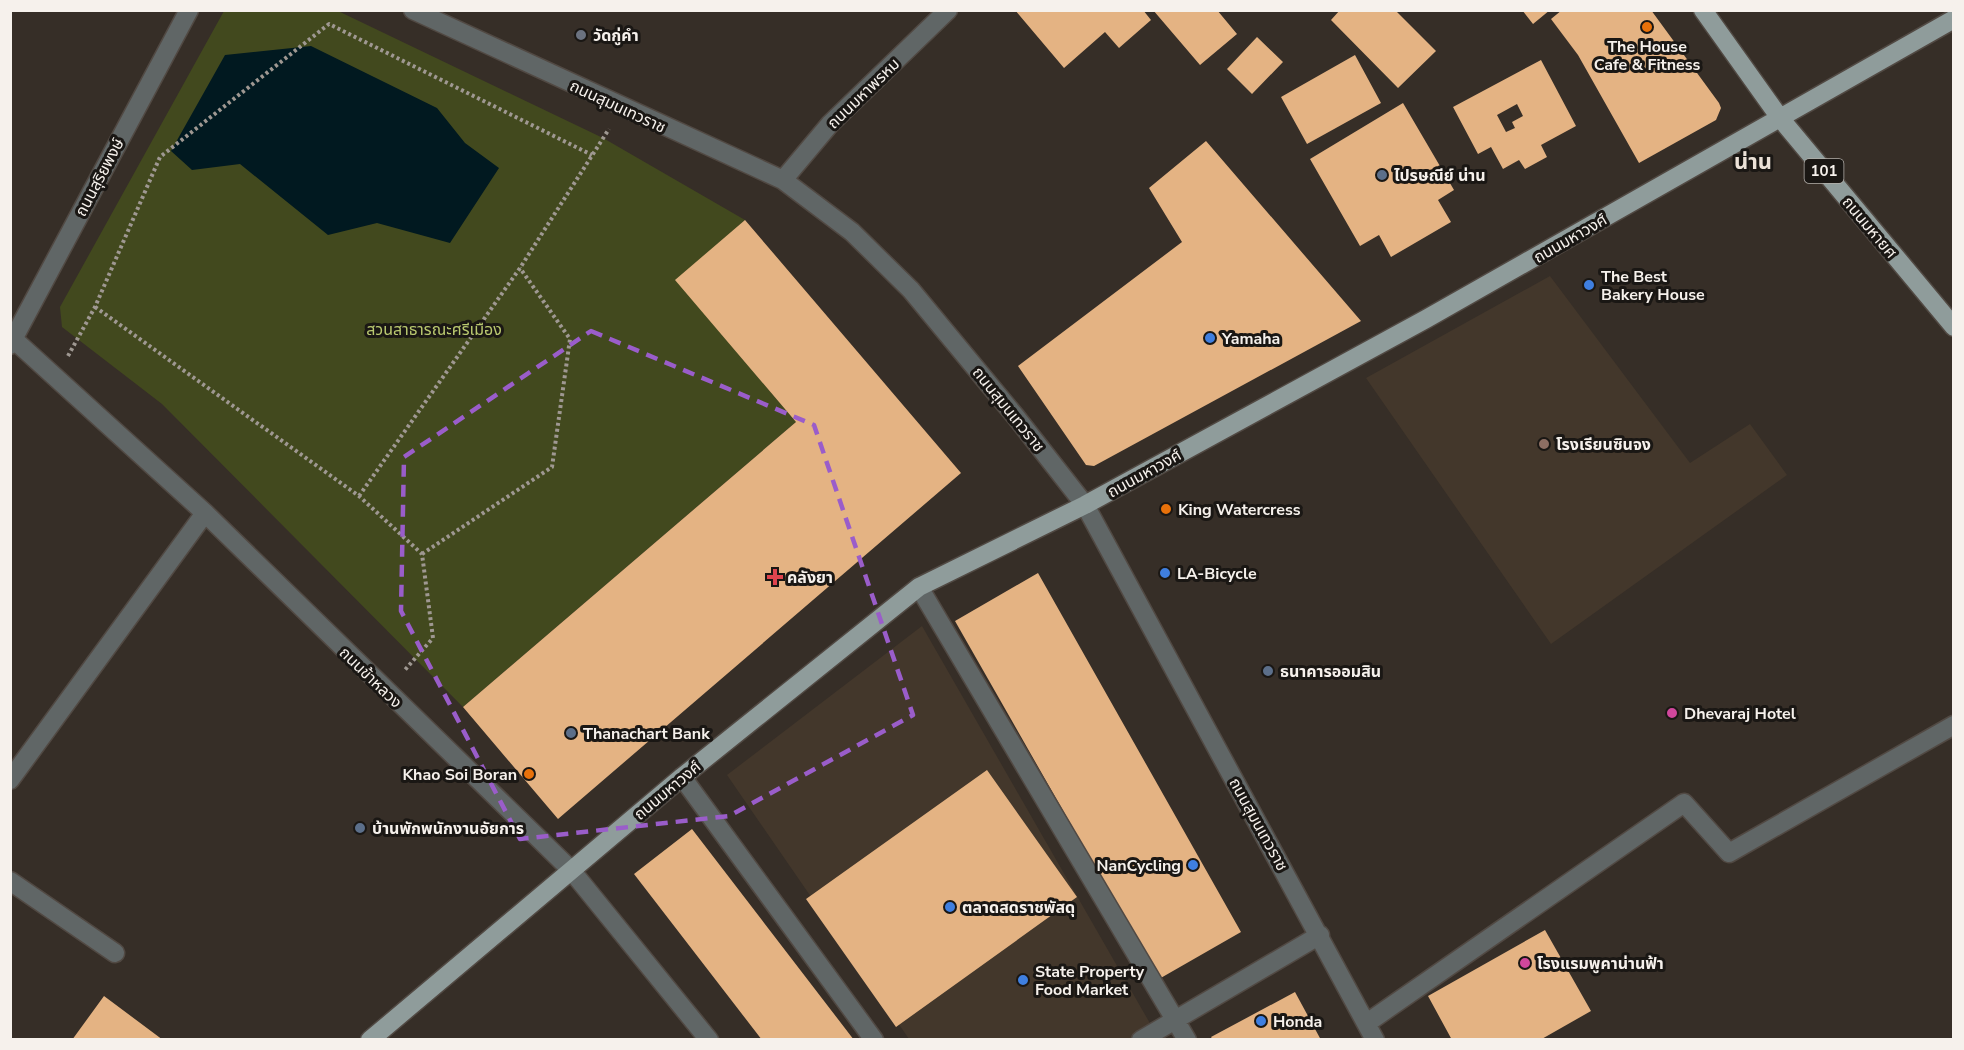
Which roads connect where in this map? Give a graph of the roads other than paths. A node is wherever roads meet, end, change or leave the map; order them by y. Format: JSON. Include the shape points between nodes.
{"nodes":[{"id":1,"x":189,"y":10,"type":"edge"},
{"id":2,"x":413,"y":10,"type":"edge"},
{"id":3,"x":948,"y":10,"type":"edge"},
{"id":4,"x":1703,"y":10,"type":"edge"},
{"id":5,"x":1953,"y":19,"type":"edge"},
{"id":6,"x":1780,"y":118,"type":"junction"},
{"id":7,"x":783,"y":180,"type":"junction"},
{"id":8,"x":1953,"y":327,"type":"edge"},
{"id":9,"x":12,"y":340,"type":"edge"},
{"id":10,"x":1085,"y":505,"type":"junction"},
{"id":11,"x":205,"y":513,"type":"junction"},
{"id":12,"x":919,"y":587,"type":"junction"},
{"id":13,"x":1953,"y":725,"type":"edge"},
{"id":14,"x":682,"y":777,"type":"junction"},
{"id":15,"x":10,"y":780,"type":"edge"},
{"id":16,"x":571,"y":870,"type":"junction"},
{"id":17,"x":10,"y":881,"type":"edge"},
{"id":18,"x":1320,"y":935,"type":"junction"},
{"id":19,"x":116,"y":953,"type":"dead end"},
{"id":20,"x":1176,"y":1018,"type":"junction"},
{"id":21,"x":1371,"y":1031,"type":"edge"},
{"id":22,"x":370,"y":1040,"type":"edge"},
{"id":23,"x":709,"y":1040,"type":"edge"},
{"id":24,"x":874,"y":1040,"type":"edge"},
{"id":25,"x":1141,"y":1040,"type":"edge"},
{"id":26,"x":1187,"y":1040,"type":"edge"}],
"edges":[{"from":1,"to":9,"type":"street","name":"ถนนสุริยพงษ์"},
{"from":2,"to":7,"type":"street","name":"ถนนสุมนเทวราช"},
{"from":3,"to":7,"type":"street","name":"ถนนมหาพรหม","via":[[830,124]]},
{"from":4,"to":6,"type":"main road","name":"ถนนมหายศ","number":"101"},
{"from":5,"to":6,"type":"main road","name":"ถนนมหาวงศ์"},
{"from":6,"to":8,"type":"main road","name":"ถนนมหายศ","number":"101"},
{"from":6,"to":10,"type":"main road","name":"ถนนมหาวงศ์","via":[[1415,325]]},
{"from":7,"to":10,"type":"street","name":"ถนนสุมนเทวราช","via":[[852,232],[911,290]]},
{"from":9,"to":11,"type":"street","name":"ถนนข้าหลวง"},
{"from":10,"to":12,"type":"main road","name":"ถนนมหาวงศ์"},
{"from":10,"to":18,"type":"street","name":"ถนนสุมนเทวราช"},
{"from":11,"to":15,"type":"street"},
{"from":11,"to":16,"type":"street","name":"ถนนข้าหลวง"},
{"from":12,"to":14,"type":"main road","name":"ถนนมหาวงศ์"},
{"from":12,"to":20,"type":"street"},
{"from":13,"to":21,"type":"street","via":[[1729,853],[1684,803]]},
{"from":14,"to":16,"type":"main road","name":"ถนนมหาวงศ์"},
{"from":14,"to":24,"type":"street"},
{"from":16,"to":22,"type":"main road","name":"ถนนมหาวงศ์"},
{"from":16,"to":23,"type":"street","name":"ถนนข้าหลวง"},
{"from":17,"to":19,"type":"street"},
{"from":18,"to":20,"type":"street"},
{"from":18,"to":21,"type":"street","name":"ถนนสุมนเทวราช"},
{"from":20,"to":25,"type":"street"},
{"from":20,"to":26,"type":"street"}]}
